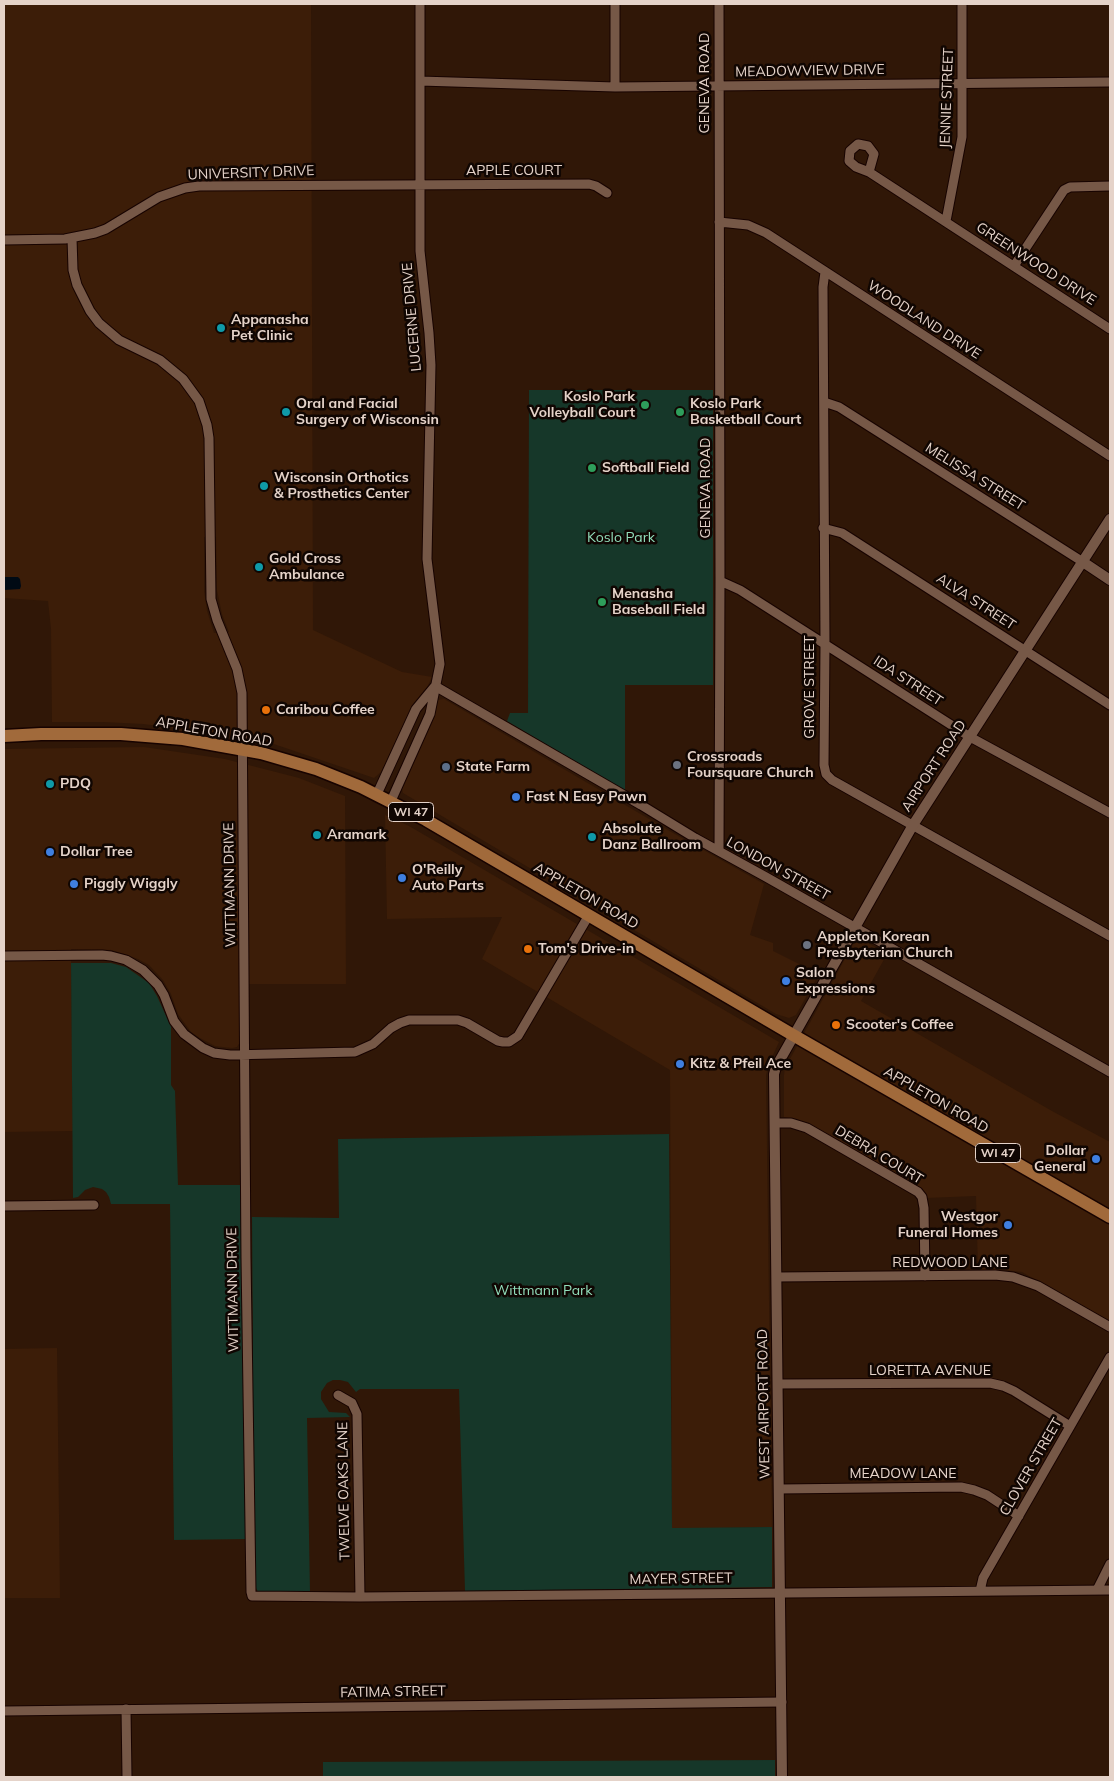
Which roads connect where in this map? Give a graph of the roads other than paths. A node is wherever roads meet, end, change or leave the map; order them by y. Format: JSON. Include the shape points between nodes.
{"nodes":[{"id":1,"x":420,"y":4,"type":"edge"},
{"id":2,"x":615,"y":4,"type":"edge"},
{"id":3,"x":718,"y":4,"type":"edge"},
{"id":4,"x":962,"y":4,"type":"edge"},
{"id":5,"x":420,"y":81,"type":"junction"},
{"id":6,"x":1110,"y":82,"type":"edge"},
{"id":7,"x":962,"y":84,"type":"junction"},
{"id":8,"x":718,"y":86,"type":"junction"},
{"id":9,"x":615,"y":87,"type":"junction"},
{"id":10,"x":869,"y":172,"type":"dead end"},
{"id":11,"x":420,"y":185,"type":"junction"},
{"id":12,"x":1110,"y":186,"type":"edge"},
{"id":13,"x":607,"y":193,"type":"dead end"},
{"id":14,"x":946,"y":221,"type":"junction"},
{"id":15,"x":718,"y":222,"type":"junction"},
{"id":16,"x":72,"y":238,"type":"junction"},
{"id":17,"x":4,"y":240,"type":"edge"},
{"id":18,"x":1014,"y":266,"type":"junction"},
{"id":19,"x":825,"y":272,"type":"junction"},
{"id":20,"x":1110,"y":329,"type":"edge"},
{"id":21,"x":824,"y":402,"type":"junction"},
{"id":22,"x":1110,"y":456,"type":"edge"},
{"id":23,"x":1110,"y":519,"type":"edge"},
{"id":24,"x":824,"y":528,"type":"junction"},
{"id":25,"x":1083,"y":562,"type":"junction"},
{"id":26,"x":1110,"y":580,"type":"edge"},
{"id":27,"x":720,"y":581,"type":"junction"},
{"id":28,"x":825,"y":643,"type":"junction"},
{"id":29,"x":1025,"y":650,"type":"junction"},
{"id":30,"x":435,"y":686,"type":"junction"},
{"id":31,"x":1110,"y":705,"type":"edge"},
{"id":32,"x":4,"y":736,"type":"edge"},
{"id":33,"x":970,"y":737,"type":"junction"},
{"id":34,"x":242,"y":750,"type":"junction"},
{"id":35,"x":377,"y":794,"type":"junction"},
{"id":36,"x":391,"y":801,"type":"junction"},
{"id":37,"x":1110,"y":813,"type":"edge"},
{"id":38,"x":913,"y":825,"type":"junction"},
{"id":39,"x":719,"y":851,"type":"junction"},
{"id":40,"x":589,"y":915,"type":"junction"},
{"id":41,"x":855,"y":927,"type":"junction"},
{"id":42,"x":1110,"y":936,"type":"edge"},
{"id":43,"x":4,"y":956,"type":"edge"},
{"id":44,"x":793,"y":1035,"type":"junction"},
{"id":45,"x":245,"y":1054,"type":"junction"},
{"id":46,"x":1110,"y":1072,"type":"edge"},
{"id":47,"x":775,"y":1123,"type":"junction"},
{"id":48,"x":94,"y":1205,"type":"dead end"},
{"id":49,"x":4,"y":1206,"type":"edge"},
{"id":50,"x":1110,"y":1217,"type":"edge"},
{"id":51,"x":925,"y":1276,"type":"junction"},
{"id":52,"x":776,"y":1277,"type":"junction"},
{"id":53,"x":1110,"y":1327,"type":"edge"},
{"id":54,"x":1110,"y":1357,"type":"edge"},
{"id":55,"x":778,"y":1384,"type":"junction"},
{"id":56,"x":338,"y":1395,"type":"dead end"},
{"id":57,"x":1070,"y":1426,"type":"junction"},
{"id":58,"x":779,"y":1489,"type":"junction"},
{"id":59,"x":1019,"y":1516,"type":"junction"},
{"id":60,"x":1110,"y":1564,"type":"edge"},
{"id":61,"x":1097,"y":1590,"type":"junction"},
{"id":62,"x":1110,"y":1590,"type":"edge"},
{"id":63,"x":980,"y":1591,"type":"junction"},
{"id":64,"x":780,"y":1593,"type":"junction"},
{"id":65,"x":252,"y":1596,"type":"joint"},
{"id":66,"x":360,"y":1597,"type":"junction"},
{"id":67,"x":782,"y":1702,"type":"junction"},
{"id":68,"x":126,"y":1709,"type":"junction"},
{"id":69,"x":4,"y":1711,"type":"edge"},
{"id":70,"x":127,"y":1777,"type":"edge"},
{"id":71,"x":782,"y":1777,"type":"edge"}],
"edges":[{"from":1,"to":5,"type":"street","name":"LUCERNE DRIVE"},
{"from":2,"to":9,"type":"street"},
{"from":3,"to":8,"type":"street","name":"GENEVA ROAD"},
{"from":4,"to":7,"type":"street","name":"JENNIE STREET"},
{"from":5,"to":9,"type":"street","name":"MEADOWVIEW DRIVE"},
{"from":5,"to":11,"type":"street","name":"LUCERNE DRIVE"},
{"from":6,"to":7,"type":"street","name":"MEADOWVIEW DRIVE"},
{"from":7,"to":8,"type":"street","name":"MEADOWVIEW DRIVE"},
{"from":7,"to":14,"type":"street","name":"JENNIE STREET","via":[[962,137]]},
{"from":8,"to":9,"type":"street","name":"MEADOWVIEW DRIVE"},
{"from":8,"to":15,"type":"street","name":"GENEVA ROAD"},
{"from":10,"to":14,"type":"street","name":"GREENWOOD DRIVE"},
{"from":11,"to":13,"type":"street","name":"APPLE COURT","via":[[589,184]]},
{"from":11,"to":16,"type":"street","name":"UNIVERSITY DRIVE","via":[[199,186],[171,192],[106,229]]},
{"from":11,"to":30,"type":"street","name":"LUCERNE DRIVE","via":[[420,260],[431,365],[427,559],[440,664]]},
{"from":12,"to":18,"type":"street","via":[[1064,190]]},
{"from":14,"to":18,"type":"street","name":"GREENWOOD DRIVE"},
{"from":15,"to":19,"type":"street","name":"WOODLAND DRIVE","via":[[741,223],[760,230]]},
{"from":15,"to":27,"type":"street","name":"GENEVA ROAD"},
{"from":16,"to":17,"type":"street","name":"UNIVERSITY DRIVE"},
{"from":16,"to":34,"type":"street","name":"WITTMANN DRIVE","via":[[77,286],[98,323],[119,340],[172,368],[191,388],[203,412],[209,444],[211,599],[240,680]]},
{"from":18,"to":20,"type":"street","name":"GREENWOOD DRIVE"},
{"from":19,"to":21,"type":"street","name":"GROVE STREET"},
{"from":19,"to":22,"type":"street","name":"WOODLAND DRIVE"},
{"from":21,"to":24,"type":"street","name":"GROVE STREET"},
{"from":21,"to":25,"type":"street","name":"MELISSA STREET","via":[[839,408]]},
{"from":23,"to":25,"type":"street","name":"AIRPORT ROAD"},
{"from":24,"to":28,"type":"street","name":"GROVE STREET"},
{"from":24,"to":29,"type":"street","name":"ALVA STREET","via":[[842,533]]},
{"from":25,"to":26,"type":"street","name":"MELISSA STREET"},
{"from":25,"to":29,"type":"street","name":"AIRPORT ROAD"},
{"from":27,"to":28,"type":"street","name":"IDA STREET"},
{"from":27,"to":39,"type":"street","name":"GENEVA ROAD"},
{"from":28,"to":33,"type":"street","name":"IDA STREET"},
{"from":28,"to":38,"type":"street","name":"GROVE STREET","via":[[826,774]]},
{"from":29,"to":31,"type":"street","name":"ALVA STREET"},
{"from":29,"to":33,"type":"street","name":"AIRPORT ROAD"},
{"from":30,"to":35,"type":"street","name":"LUCERNE DRIVE","via":[[416,709]]},
{"from":30,"to":36,"type":"street","name":"LUCERNE DRIVE","via":[[430,714]]},
{"from":30,"to":39,"type":"street","name":"LONDON STREET"},
{"from":32,"to":34,"type":"main road","name":"APPLETON ROAD","number":"WI 47","via":[[152,736]]},
{"from":33,"to":37,"type":"street","name":"IDA STREET"},
{"from":33,"to":38,"type":"street","name":"AIRPORT ROAD"},
{"from":34,"to":35,"type":"main road","name":"APPLETON ROAD","number":"WI 47","via":[[316,769]]},
{"from":34,"to":45,"type":"street","name":"WITTMANN DRIVE"},
{"from":35,"to":36,"type":"main road","name":"APPLETON ROAD","number":"WI 47"},
{"from":36,"to":40,"type":"main road","name":"APPLETON ROAD","number":"WI 47"},
{"from":38,"to":41,"type":"street","name":"AIRPORT ROAD"},
{"from":38,"to":42,"type":"street","name":"GROVE STREET"},
{"from":39,"to":41,"type":"street","name":"LONDON STREET"},
{"from":40,"to":44,"type":"main road","name":"APPLETON ROAD","number":"WI 47"},
{"from":40,"to":45,"type":"street","via":[[518,1036],[509,1042],[498,1041],[458,1020],[410,1020],[391,1028],[373,1044],[355,1052]]},
{"from":41,"to":44,"type":"street","name":"AIRPORT ROAD"},
{"from":41,"to":46,"type":"street","name":"LONDON STREET"},
{"from":43,"to":45,"type":"street","via":[[102,955],[121,958],[151,977],[164,995],[171,1015],[192,1042],[214,1052]]},
{"from":44,"to":47,"type":"street","name":"WEST AIRPORT ROAD","via":[[774,1074]]},
{"from":44,"to":50,"type":"main road","name":"APPLETON ROAD","number":"WI 47"},
{"from":45,"to":65,"type":"street","name":"WITTMANN DRIVE"},
{"from":47,"to":51,"type":"street","name":"DEBRA COURT","via":[[807,1128],[922,1196]]},
{"from":47,"to":52,"type":"street","name":"WEST AIRPORT ROAD"},
{"from":48,"to":49,"type":"street"},
{"from":51,"to":52,"type":"street","name":"REDWOOD LANE"},
{"from":51,"to":53,"type":"street","name":"REDWOOD LANE","via":[[996,1275],[1022,1279]]},
{"from":52,"to":55,"type":"street","name":"WEST AIRPORT ROAD"},
{"from":54,"to":57,"type":"street","name":"CLOVER STREET"},
{"from":55,"to":57,"type":"street","name":"LORETTA AVENUE","via":[[996,1384],[1014,1391]]},
{"from":55,"to":58,"type":"street","name":"WEST AIRPORT ROAD"},
{"from":56,"to":66,"type":"street","name":"TWELVE OAKS LANE","via":[[352,1403],[357,1414]]},
{"from":57,"to":59,"type":"street","name":"CLOVER STREET"},
{"from":58,"to":59,"type":"street","name":"MEADOW LANE","via":[[961,1487],[987,1496]]},
{"from":58,"to":64,"type":"street","name":"WEST AIRPORT ROAD"},
{"from":59,"to":63,"type":"street","name":"CLOVER STREET","via":[[983,1578]]},
{"from":60,"to":61,"type":"street"},
{"from":61,"to":62,"type":"street","name":"MAYER STREET"},
{"from":61,"to":63,"type":"street","name":"MAYER STREET"},
{"from":63,"to":64,"type":"street","name":"MAYER STREET"},
{"from":64,"to":66,"type":"street","name":"MAYER STREET"},
{"from":64,"to":67,"type":"street","name":"WEST AIRPORT ROAD"},
{"from":65,"to":66,"type":"street","name":"MAYER STREET"},
{"from":67,"to":68,"type":"street","name":"FATIMA STREET"},
{"from":67,"to":71,"type":"street","name":"WEST AIRPORT ROAD"},
{"from":68,"to":69,"type":"street","name":"FATIMA STREET"},
{"from":68,"to":70,"type":"street"}]}
